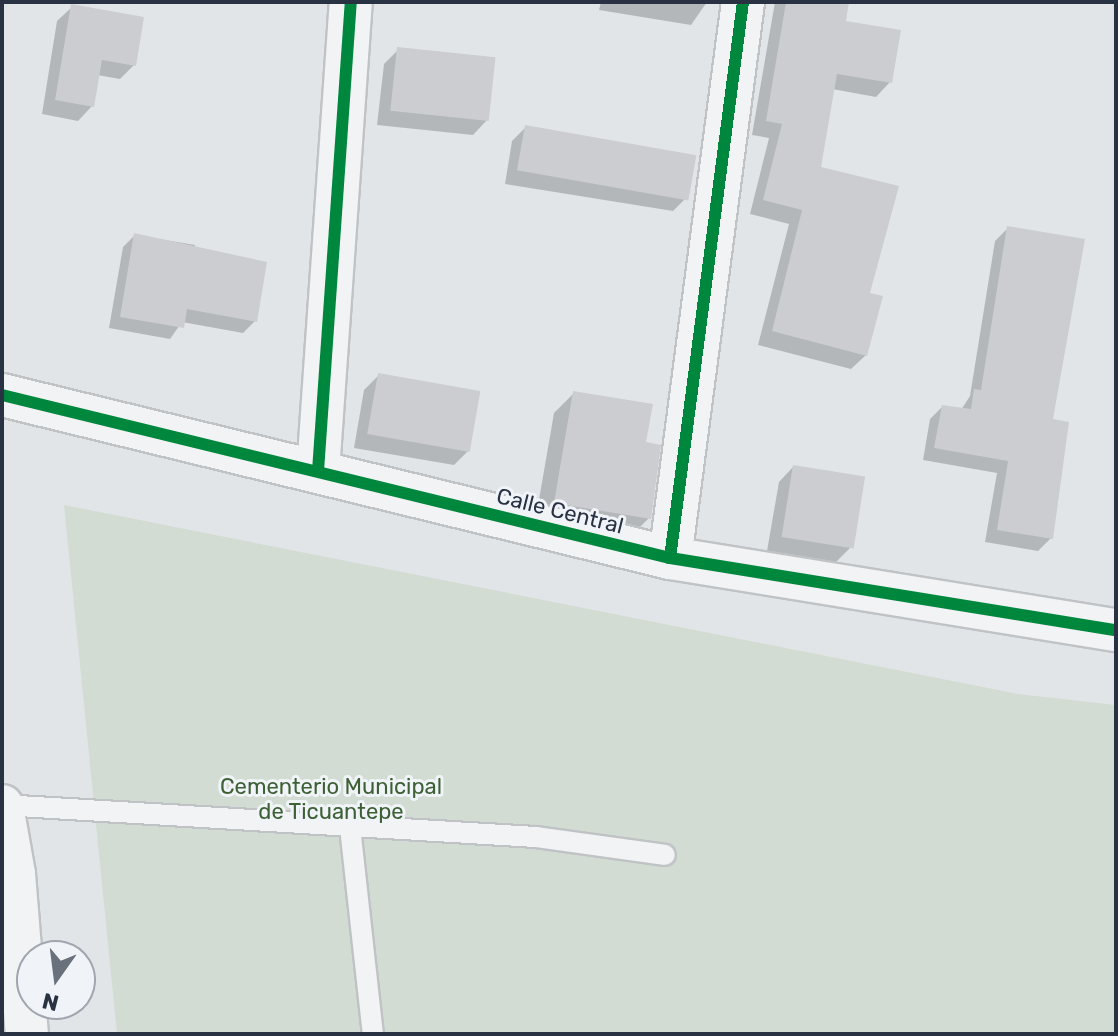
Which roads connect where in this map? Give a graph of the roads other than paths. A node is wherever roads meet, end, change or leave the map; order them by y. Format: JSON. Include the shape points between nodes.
{"nodes":[{"id":1,"x":351,"y":2,"type":"edge"},
{"id":2,"x":743,"y":2,"type":"edge"},
{"id":3,"x":2,"y":395,"type":"edge"},
{"id":4,"x":318,"y":471,"type":"junction"},
{"id":5,"x":670,"y":558,"type":"junction"},
{"id":6,"x":1116,"y":630,"type":"edge"},
{"id":7,"x":2,"y":806,"type":"edge"},
{"id":8,"x":350,"y":827,"type":"junction"},
{"id":9,"x":665,"y":855,"type":"dead end"},
{"id":10,"x":27,"y":1034,"type":"edge"},
{"id":11,"x":373,"y":1034,"type":"edge"}],
"edges":[{"from":1,"to":4,"type":"street"},
{"from":2,"to":5,"type":"street"},
{"from":3,"to":4,"type":"street","name":"Calle Central"},
{"from":4,"to":5,"type":"street","name":"Calle Central"},
{"from":5,"to":6,"type":"street","name":"Calle Central"},
{"from":7,"to":8,"type":"lane"},
{"from":7,"to":10,"type":"street","via":[[14,874]]},
{"from":8,"to":9,"type":"lane","via":[[536,837]]},
{"from":8,"to":11,"type":"lane"}]}
